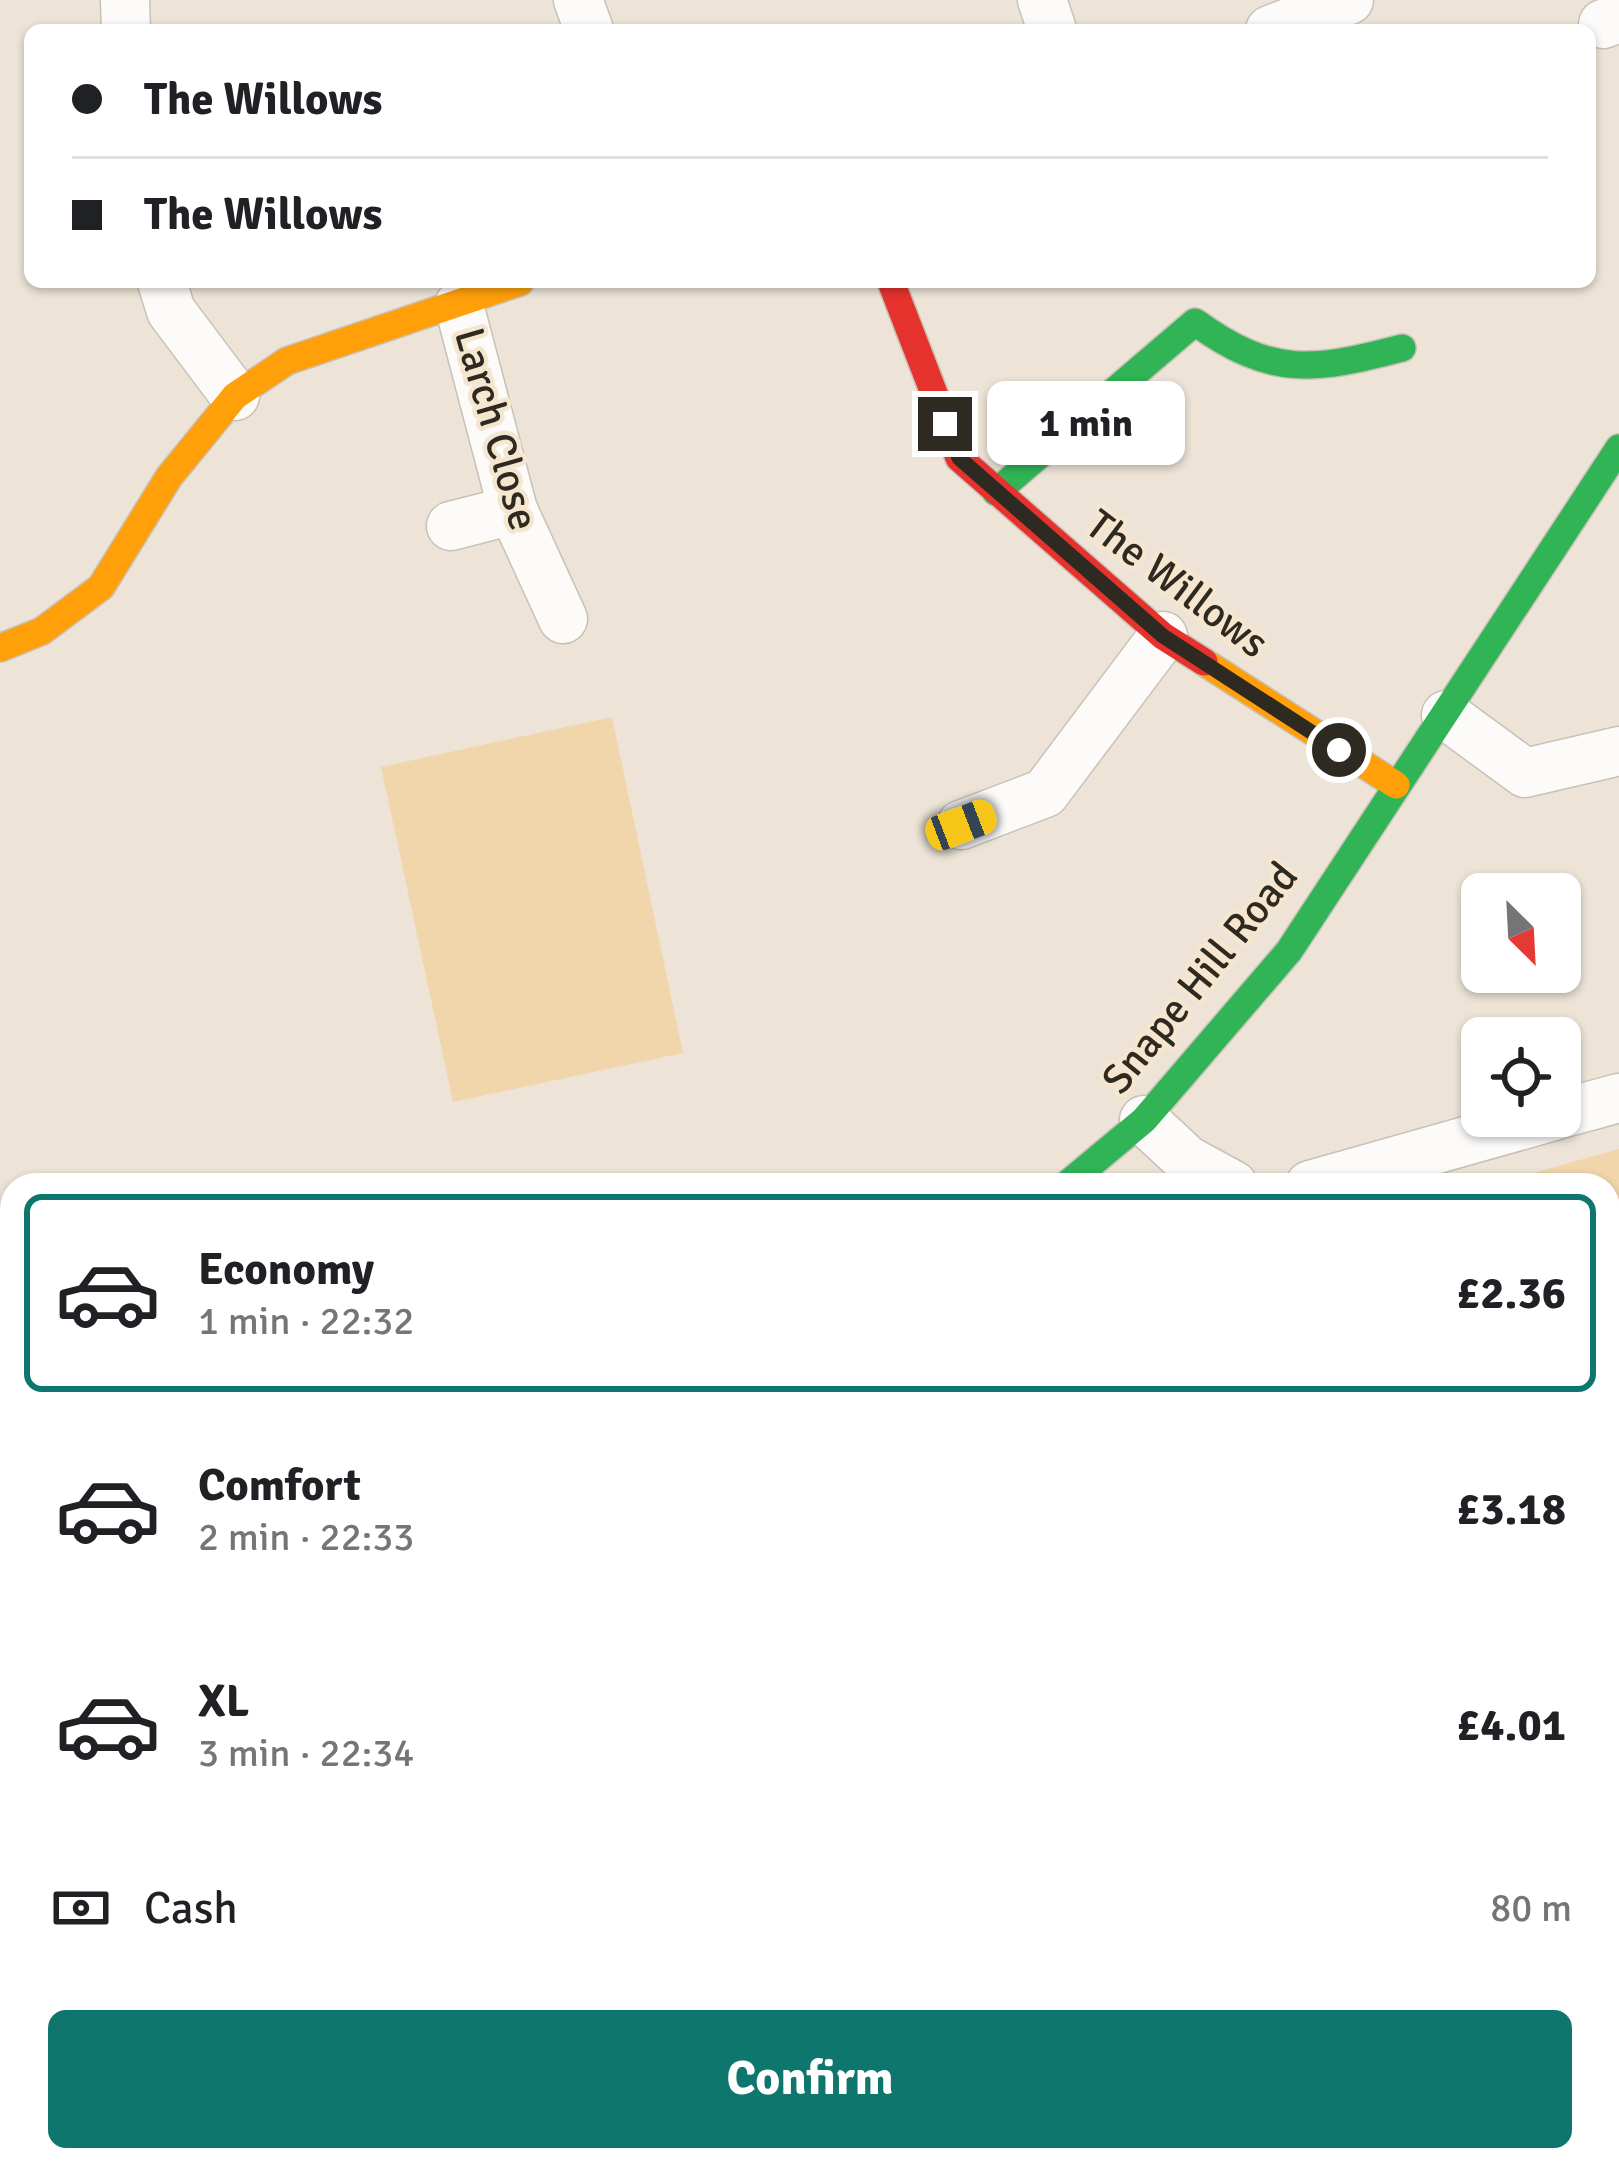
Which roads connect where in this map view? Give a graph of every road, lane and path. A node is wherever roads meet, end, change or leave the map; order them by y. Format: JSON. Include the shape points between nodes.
{"nodes":[{"id":1,"x":1349,"y":0,"type":"edge"},
{"id":2,"x":1286,"y":24,"type":"edge"},
{"id":3,"x":164,"y":288,"type":"edge"},
{"id":4,"x":504,"y":288,"type":"edge"},
{"id":5,"x":893,"y":288,"type":"edge"},
{"id":6,"x":459,"y":305,"type":"junction"},
{"id":7,"x":1402,"y":348,"type":"dead end"},
{"id":8,"x":235,"y":396,"type":"junction"},
{"id":9,"x":1619,"y":448,"type":"edge"},
{"id":10,"x":996,"y":492,"type":"junction"},
{"id":11,"x":513,"y":510,"type":"junction"},
{"id":12,"x":451,"y":526,"type":"dead end"},
{"id":13,"x":563,"y":619,"type":"dead end"},
{"id":14,"x":1163,"y":636,"type":"junction"},
{"id":15,"x":0,"y":648,"type":"edge"},
{"id":16,"x":1445,"y":715,"type":"junction"},
{"id":17,"x":1619,"y":751,"type":"edge"},
{"id":18,"x":1396,"y":785,"type":"junction"},
{"id":19,"x":961,"y":825,"type":"dead end"},
{"id":20,"x":1619,"y":1097,"type":"edge"},
{"id":21,"x":1581,"y":1108,"type":"edge"},
{"id":22,"x":1144,"y":1120,"type":"junction"},
{"id":23,"x":1479,"y":1137,"type":"edge"},
{"id":24,"x":1080,"y":1173,"type":"edge"},
{"id":25,"x":1211,"y":1173,"type":"edge"},
{"id":26,"x":1352,"y":1173,"type":"edge"}],
"edges":[{"from":1,"to":2,"type":"street"},
{"from":3,"to":8,"type":"street","via":[[171,311]]},
{"from":4,"to":6,"type":"street"},
{"from":5,"to":10,"type":"street","name":"The Willows","via":[[959,458]]},
{"from":6,"to":8,"type":"street","via":[[304,354]]},
{"from":6,"to":11,"type":"street","name":"Larch Close"},
{"from":7,"to":10,"type":"street","via":[[1316,370],[1278,370],[1246,359],[1195,322]]},
{"from":8,"to":15,"type":"street","via":[[169,477],[100,587],[42,631]]},
{"from":9,"to":16,"type":"street","name":"Snape Hill Road"},
{"from":10,"to":14,"type":"street","name":"The Willows"},
{"from":11,"to":12,"type":"street"},
{"from":11,"to":13,"type":"street","name":"Larch Close"},
{"from":14,"to":18,"type":"street","name":"The Willows"},
{"from":14,"to":19,"type":"street","via":[[1045,793]]},
{"from":16,"to":17,"type":"street","via":[[1525,773]]},
{"from":16,"to":18,"type":"street","name":"Snape Hill Road"},
{"from":18,"to":22,"type":"street","name":"Snape Hill Road","via":[[1288,951]]},
{"from":20,"to":21,"type":"street"},
{"from":22,"to":24,"type":"street","name":"Snape Hill Road"},
{"from":22,"to":25,"type":"street"},
{"from":23,"to":26,"type":"street"}]}
